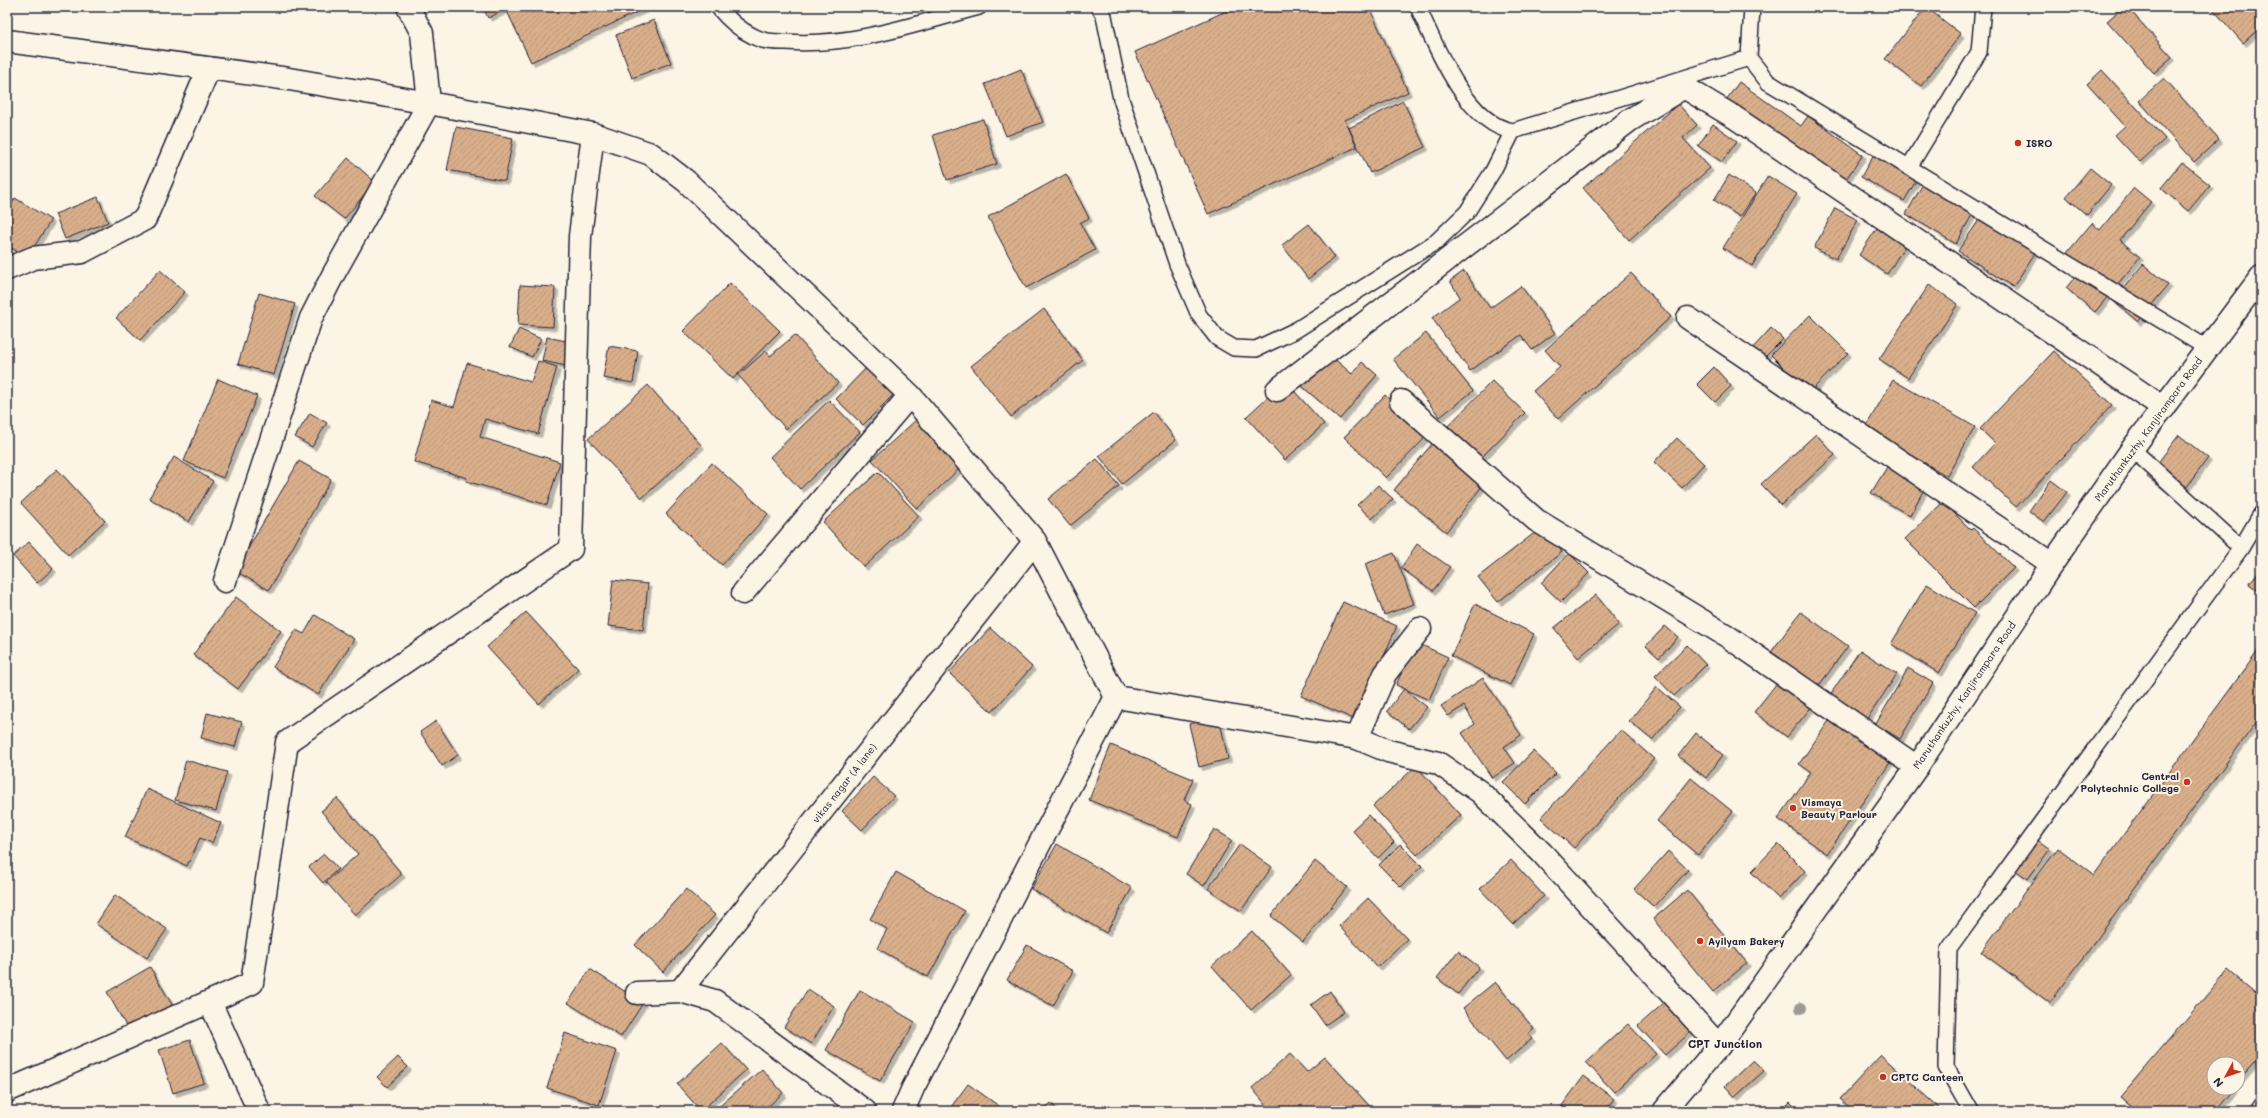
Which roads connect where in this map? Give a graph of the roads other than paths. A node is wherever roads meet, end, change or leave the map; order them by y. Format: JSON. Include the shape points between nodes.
{"nodes":[{"id":1,"x":408,"y":7,"type":"edge"},
{"id":2,"x":718,"y":7,"type":"edge"},
{"id":3,"x":979,"y":7,"type":"edge"},
{"id":4,"x":1099,"y":7,"type":"edge"},
{"id":5,"x":1418,"y":7,"type":"edge"},
{"id":6,"x":1752,"y":7,"type":"edge"},
{"id":7,"x":1983,"y":7,"type":"edge"},
{"id":8,"x":7,"y":41,"type":"edge"},
{"id":9,"x":1749,"y":58,"type":"junction"},
{"id":10,"x":209,"y":68,"type":"junction"},
{"id":11,"x":429,"y":103,"type":"junction"},
{"id":12,"x":1513,"y":131,"type":"junction"},
{"id":13,"x":593,"y":134,"type":"junction"},
{"id":14,"x":1909,"y":167,"type":"junction"},
{"id":15,"x":7,"y":269,"type":"edge"},
{"id":16,"x":2261,"y":277,"type":"edge"},
{"id":17,"x":1688,"y":318,"type":"dead end"},
{"id":18,"x":2207,"y":348,"type":"junction"},
{"id":19,"x":1278,"y":390,"type":"dead end"},
{"id":20,"x":910,"y":395,"type":"junction"},
{"id":21,"x":1401,"y":401,"type":"dead end"},
{"id":22,"x":2164,"y":408,"type":"junction"},
{"id":23,"x":2132,"y":449,"type":"junction"},
{"id":24,"x":2261,"y":514,"type":"edge"},
{"id":25,"x":1035,"y":541,"type":"junction"},
{"id":26,"x":2241,"y":548,"type":"junction"},
{"id":27,"x":2052,"y":564,"type":"junction"},
{"id":28,"x":225,"y":581,"type":"dead end"},
{"id":29,"x":742,"y":593,"type":"dead end"},
{"id":30,"x":1420,"y":629,"type":"dead end"},
{"id":31,"x":1116,"y":697,"type":"junction"},
{"id":32,"x":1357,"y":738,"type":"junction"},
{"id":33,"x":1917,"y":767,"type":"junction"},
{"id":34,"x":680,"y":991,"type":"junction"},
{"id":35,"x":637,"y":994,"type":"dead end"},
{"id":36,"x":210,"y":1002,"type":"junction"},
{"id":37,"x":1719,"y":1046,"type":"junction"},
{"id":38,"x":7,"y":1091,"type":"edge"},
{"id":39,"x":2261,"y":1105,"type":"edge"},
{"id":40,"x":259,"y":1111,"type":"edge"},
{"id":41,"x":865,"y":1111,"type":"edge"},
{"id":42,"x":903,"y":1111,"type":"edge"},
{"id":43,"x":1664,"y":1111,"type":"edge"},
{"id":44,"x":1971,"y":1111,"type":"edge"},
{"id":45,"x":2257,"y":1111,"type":"edge"}],
"edges":[{"from":1,"to":11,"type":"street","via":[[422,33]]},
{"from":2,"to":3,"type":"lane","via":[[753,37],[766,41],[809,44],[856,40]]},
{"from":4,"to":12,"type":"lane","via":[[1104,16],[1121,99],[1177,264],[1199,315],[1217,338],[1234,348],[1256,349],[1296,330],[1437,241],[1467,212],[1493,171]]},
{"from":5,"to":12,"type":"lane","via":[[1440,55],[1478,114],[1495,127]]},
{"from":6,"to":9,"type":"lane"},
{"from":7,"to":14,"type":"lane","via":[[1979,52]]},
{"from":8,"to":10,"type":"street"},
{"from":9,"to":12,"type":"lane"},
{"from":9,"to":14,"type":"lane","via":[[1768,82]]},
{"from":10,"to":11,"type":"street"},
{"from":10,"to":15,"type":"street","via":[[145,219],[82,252],[33,258]]},
{"from":11,"to":13,"type":"street"},
{"from":11,"to":28,"type":"street","via":[[333,275],[312,318]]},
{"from":13,"to":20,"type":"street","via":[[651,154],[686,181]]},
{"from":13,"to":36,"type":"street","via":[[580,236],[571,549],[287,742],[252,983]]},
{"from":14,"to":18,"type":"lane"},
{"from":16,"to":18,"type":"street","name":"Maruthankuzhy, Kanjirampara Road"},
{"from":17,"to":27,"type":"street"},
{"from":18,"to":22,"type":"street","name":"Maruthankuzhy, Kanjirampara Road"},
{"from":19,"to":22,"type":"street","via":[[1630,120],[1684,87],[1734,117]]},
{"from":20,"to":25,"type":"street"},
{"from":20,"to":29,"type":"street"},
{"from":21,"to":33,"type":"street","via":[[1536,520],[1727,636]]},
{"from":22,"to":23,"type":"street","name":"Maruthankuzhy, Kanjirampara Road"},
{"from":23,"to":26,"type":"lane"},
{"from":23,"to":27,"type":"street","name":"Maruthankuzhy, Kanjirampara Road"},
{"from":24,"to":26,"type":"lane"},
{"from":25,"to":31,"type":"street"},
{"from":25,"to":34,"type":"street","name":"vikas nagar (A lane)"},
{"from":26,"to":44,"type":"lane","via":[[1949,949],[1946,1067]]},
{"from":27,"to":33,"type":"street","name":"Maruthankuzhy, Kanjirampara Road"},
{"from":30,"to":32,"type":"street","via":[[1385,674]]},
{"from":31,"to":32,"type":"street"},
{"from":31,"to":42,"type":"street"},
{"from":32,"to":37,"type":"street","via":[[1388,751],[1438,763],[1480,792],[1542,853]]},
{"from":33,"to":37,"type":"street","name":"Maruthankuzhy, Kanjirampara Road"},
{"from":34,"to":35,"type":"street"},
{"from":34,"to":41,"type":"street","via":[[716,1001]]},
{"from":36,"to":38,"type":"street"},
{"from":36,"to":40,"type":"street"},
{"from":37,"to":43,"type":"street","name":"Maruthankuzhy, Kanjirampara Road"},
{"from":39,"to":45,"type":"lane"}]}
